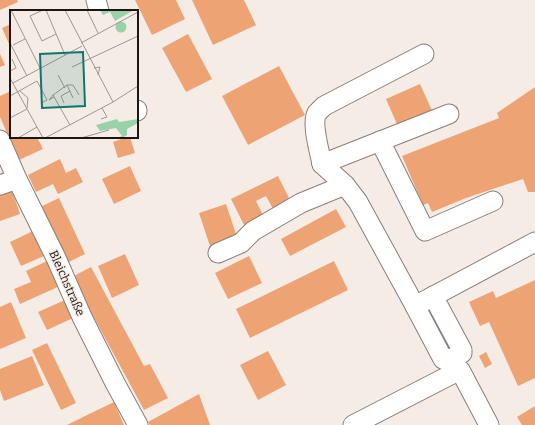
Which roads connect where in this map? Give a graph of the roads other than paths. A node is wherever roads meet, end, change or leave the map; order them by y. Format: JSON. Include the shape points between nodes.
{"nodes":[{"id":1,"x":96,"y":0,"type":"edge"},
{"id":2,"x":99,"y":10,"type":"edge"},
{"id":3,"x":424,"y":54,"type":"dead end"},
{"id":4,"x":448,"y":114,"type":"dead end"},
{"id":5,"x":0,"y":140,"type":"edge"},
{"id":6,"x":380,"y":141,"type":"junction"},
{"id":7,"x":322,"y":164,"type":"junction"},
{"id":8,"x":9,"y":182,"type":"edge"},
{"id":9,"x":345,"y":185,"type":"junction"},
{"id":10,"x":493,"y":201,"type":"dead end"},
{"id":11,"x":535,"y":242,"type":"edge"},
{"id":12,"x":218,"y":253,"type":"dead end"},
{"id":13,"x":434,"y":296,"type":"junction"},
{"id":14,"x":415,"y":306,"type":"junction"},
{"id":15,"x":138,"y":425,"type":"edge"},
{"id":16,"x":352,"y":425,"type":"edge"},
{"id":17,"x":488,"y":425,"type":"edge"}],
"edges":[{"from":1,"to":2,"type":"street"},
{"from":3,"to":7,"type":"street","via":[[324,106],[316,114]]},
{"from":4,"to":6,"type":"street"},
{"from":5,"to":8,"type":"street","name":"Bleichstraße"},
{"from":6,"to":7,"type":"street"},
{"from":6,"to":10,"type":"street","via":[[425,231]]},
{"from":7,"to":9,"type":"street"},
{"from":8,"to":15,"type":"street","name":"Bleichstraße","via":[[56,258],[82,317]]},
{"from":9,"to":12,"type":"street","via":[[301,202],[253,231],[241,243]]},
{"from":9,"to":14,"type":"street","via":[[358,202]]},
{"from":11,"to":13,"type":"street"},
{"from":13,"to":14,"type":"street"},
{"from":13,"to":14,"type":"street","via":[[462,350],[462,353],[448,361],[443,359]]},
{"from":16,"to":17,"type":"street","via":[[460,370]]}]}
